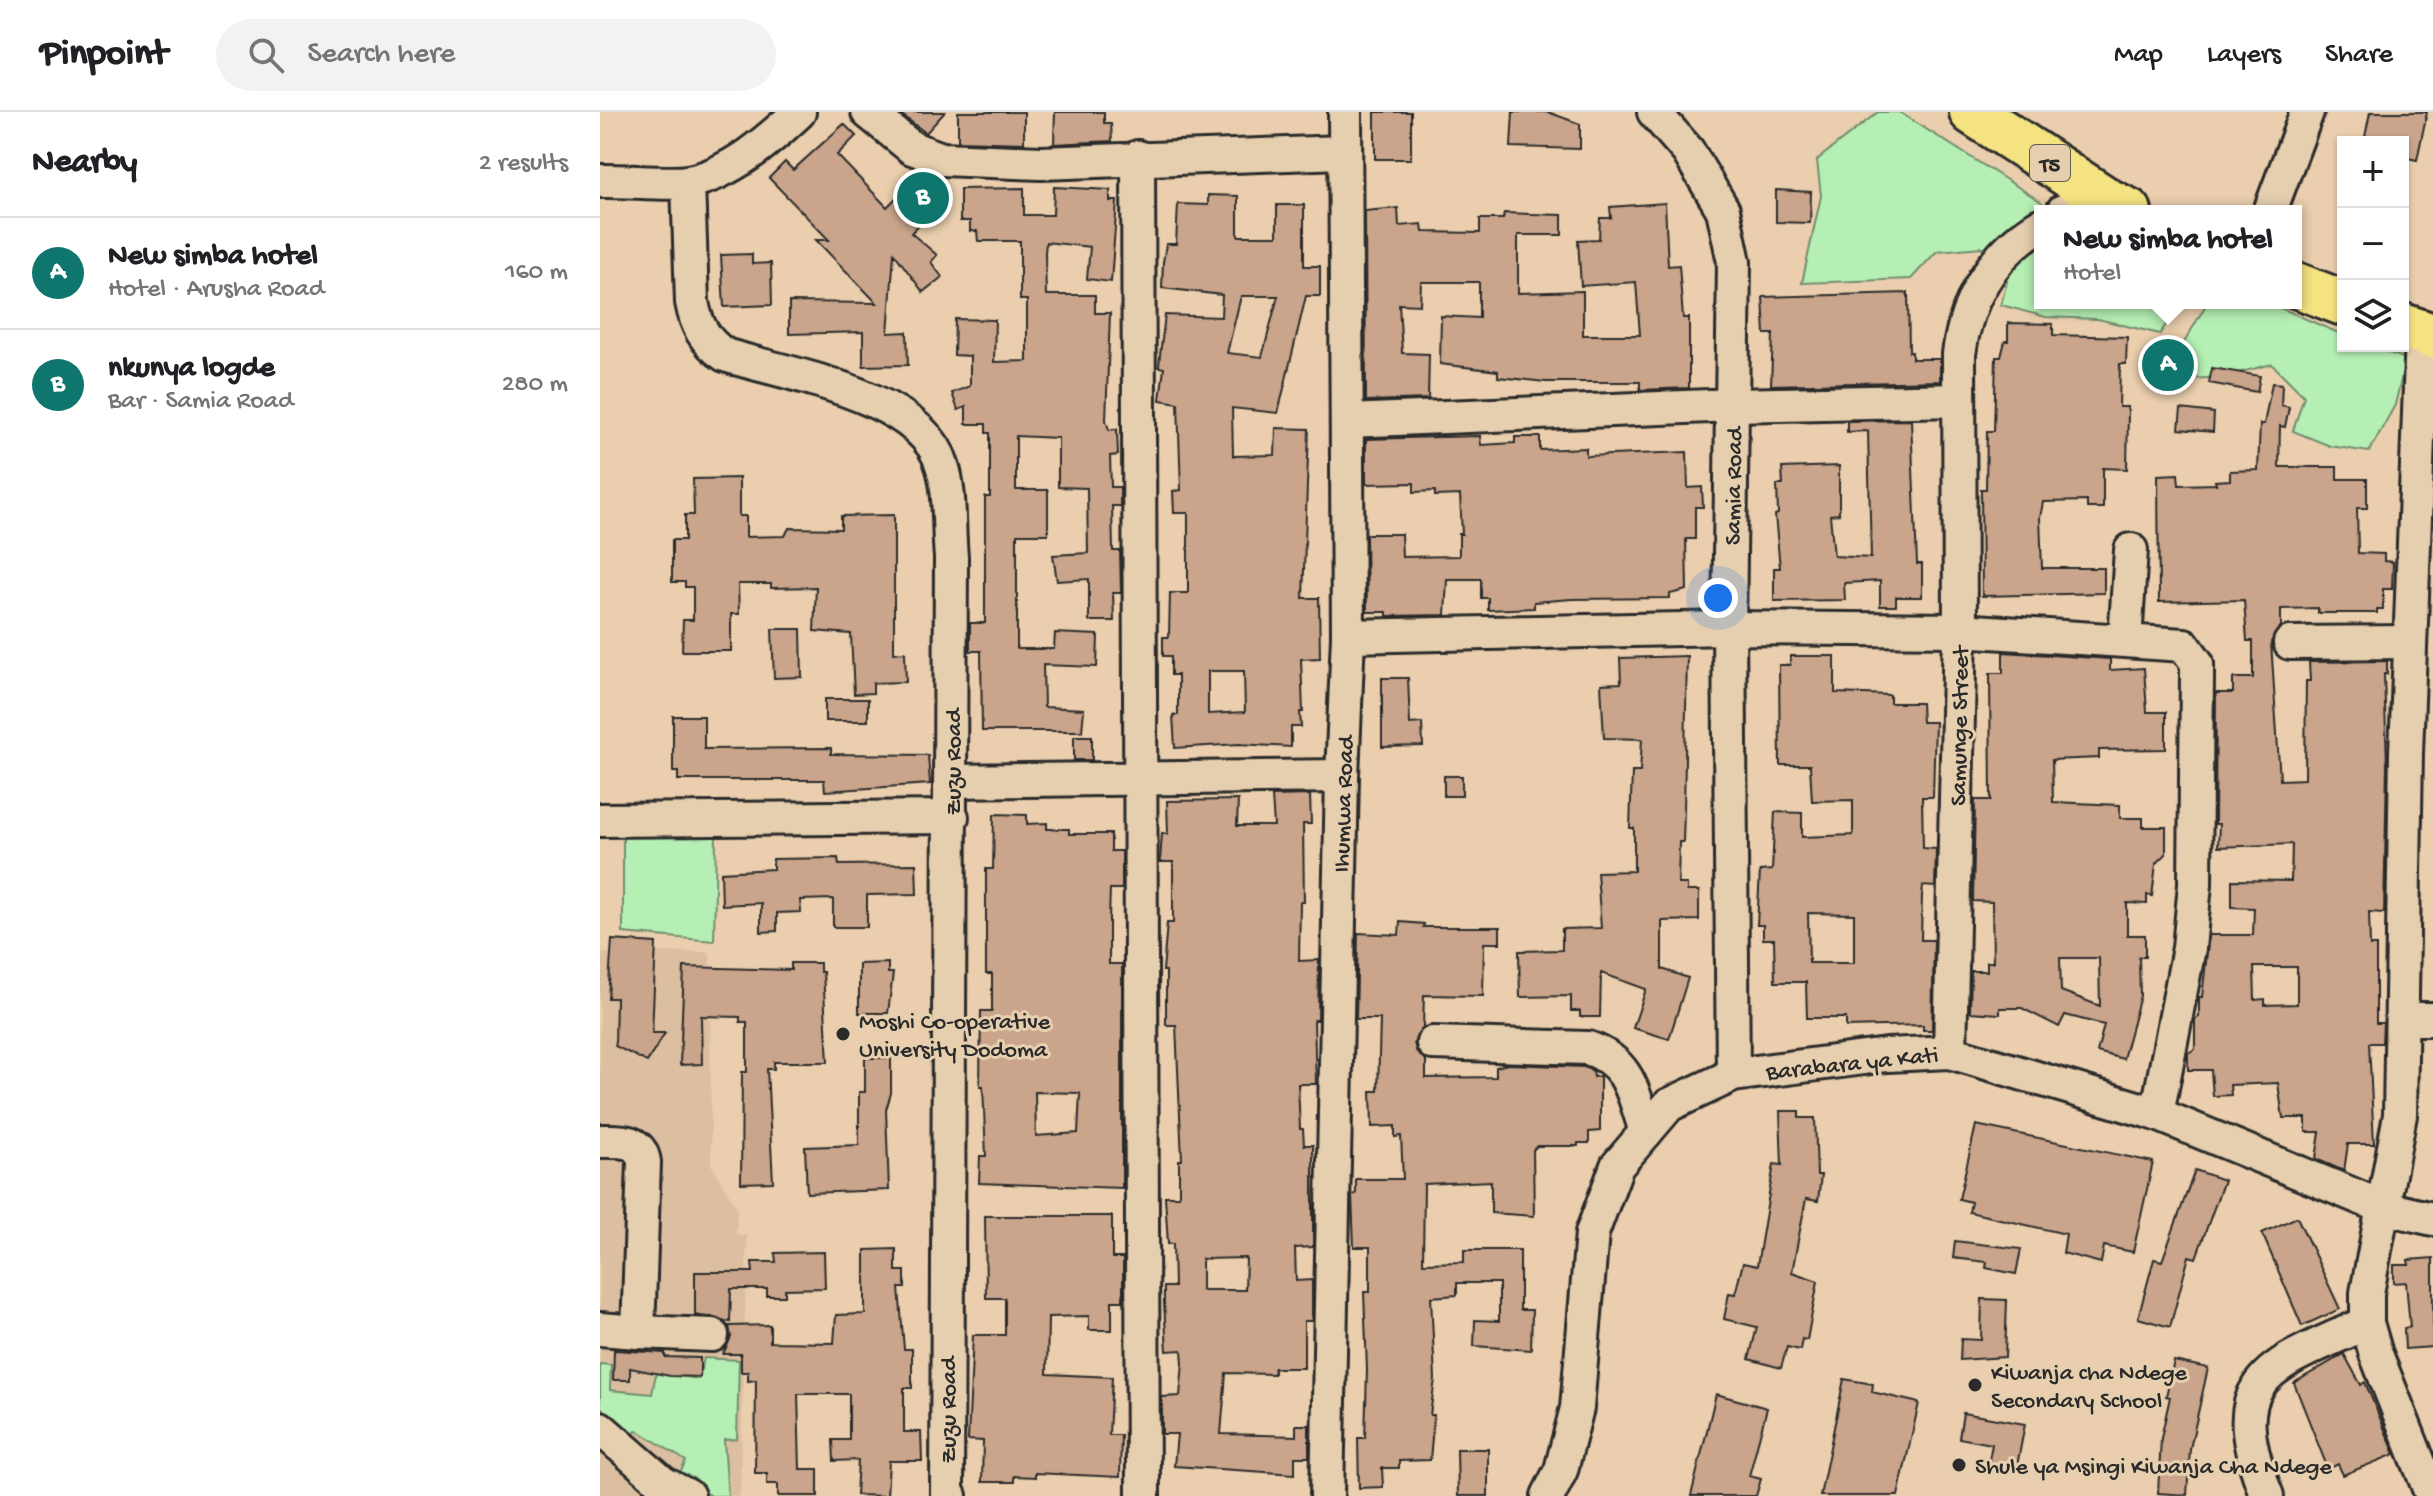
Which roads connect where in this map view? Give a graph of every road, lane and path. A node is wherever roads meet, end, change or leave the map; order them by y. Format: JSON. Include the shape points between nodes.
{"nodes":[{"id":1,"x":798,"y":112,"type":"edge"},
{"id":2,"x":868,"y":112,"type":"edge"},
{"id":3,"x":1345,"y":112,"type":"edge"},
{"id":4,"x":1654,"y":112,"type":"edge"},
{"id":5,"x":1972,"y":112,"type":"edge"},
{"id":6,"x":2307,"y":112,"type":"edge"},
{"id":7,"x":1343,"y":152,"type":"junction"},
{"id":8,"x":1138,"y":157,"type":"junction"},
{"id":9,"x":600,"y":181,"type":"edge"},
{"id":10,"x":688,"y":182,"type":"junction"},
{"id":11,"x":2116,"y":205,"type":"edge"},
{"id":12,"x":2272,"y":205,"type":"edge"},
{"id":13,"x":2034,"y":229,"type":"edge"},
{"id":14,"x":2302,"y":287,"type":"edge"},
{"id":15,"x":2337,"y":301,"type":"edge"},
{"id":16,"x":2419,"y":332,"type":"edge"},
{"id":17,"x":1958,"y":400,"type":"junction"},
{"id":18,"x":2426,"y":402,"type":"edge"},
{"id":19,"x":1734,"y":405,"type":"junction"},
{"id":20,"x":1347,"y":421,"type":"junction"},
{"id":21,"x":2131,"y":550,"type":"dead end"},
{"id":22,"x":1729,"y":628,"type":"junction"},
{"id":23,"x":1960,"y":630,"type":"junction"},
{"id":24,"x":1348,"y":636,"type":"junction"},
{"id":25,"x":2125,"y":640,"type":"junction"},
{"id":26,"x":2410,"y":642,"type":"junction"},
{"id":27,"x":2290,"y":643,"type":"dead end"},
{"id":28,"x":2419,"y":753,"type":"edge"},
{"id":29,"x":1342,"y":776,"type":"junction"},
{"id":30,"x":1138,"y":778,"type":"junction"},
{"id":31,"x":952,"y":781,"type":"junction"},
{"id":32,"x":952,"y":817,"type":"junction"},
{"id":33,"x":600,"y":820,"type":"edge"},
{"id":34,"x":2418,"y":1019,"type":"edge"},
{"id":35,"x":1433,"y":1043,"type":"dead end"},
{"id":36,"x":1950,"y":1052,"type":"junction"},
{"id":37,"x":1733,"y":1075,"type":"junction"},
{"id":38,"x":2157,"y":1114,"type":"junction"},
{"id":39,"x":1646,"y":1132,"type":"junction"},
{"id":40,"x":600,"y":1141,"type":"edge"},
{"id":41,"x":2385,"y":1208,"type":"junction"},
{"id":42,"x":2433,"y":1219,"type":"edge"},
{"id":43,"x":2367,"y":1323,"type":"junction"},
{"id":44,"x":600,"y":1329,"type":"edge"},
{"id":45,"x":638,"y":1332,"type":"junction"},
{"id":46,"x":712,"y":1335,"type":"dead end"},
{"id":47,"x":600,"y":1428,"type":"edge"},
{"id":48,"x":1555,"y":1483,"type":"edge"},
{"id":49,"x":688,"y":1496,"type":"edge"},
{"id":50,"x":950,"y":1496,"type":"edge"},
{"id":51,"x":1143,"y":1496,"type":"edge"},
{"id":52,"x":1327,"y":1496,"type":"edge"},
{"id":53,"x":1580,"y":1496,"type":"edge"},
{"id":54,"x":2267,"y":1496,"type":"edge"},
{"id":55,"x":2432,"y":1496,"type":"edge"}],
"edges":[{"from":1,"to":10,"type":"street","via":[[732,164]]},
{"from":2,"to":8,"type":"street","via":[[912,148],[942,159],[1041,163]]},
{"from":3,"to":7,"type":"street","name":"Ihumwa Road"},
{"from":4,"to":19,"type":"street","name":"Samia Road","via":[[1688,151],[1723,210],[1734,262]]},
{"from":5,"to":11,"type":"highway","number":"T5"},
{"from":6,"to":12,"type":"street"},
{"from":7,"to":8,"type":"street"},
{"from":7,"to":20,"type":"street","name":"Ihumwa Road"},
{"from":8,"to":30,"type":"street"},
{"from":9,"to":10,"type":"street"},
{"from":10,"to":31,"type":"street","name":"Zuzu Road","via":[[692,302],[695,319],[712,347],[896,410],[923,434],[942,465],[951,557]]},
{"from":13,"to":17,"type":"street","name":"Samunge Street","via":[[1987,272],[1963,320]]},
{"from":14,"to":15,"type":"highway"},
{"from":16,"to":18,"type":"street"},
{"from":17,"to":19,"type":"street"},
{"from":17,"to":23,"type":"street","name":"Samunge Street"},
{"from":18,"to":26,"type":"street"},
{"from":19,"to":20,"type":"street"},
{"from":19,"to":22,"type":"street","name":"Samia Road"},
{"from":20,"to":24,"type":"street","name":"Ihumwa Road"},
{"from":21,"to":25,"type":"street"},
{"from":22,"to":23,"type":"street"},
{"from":22,"to":24,"type":"street"},
{"from":22,"to":37,"type":"street","name":"Samia Road"},
{"from":23,"to":25,"type":"street"},
{"from":23,"to":36,"type":"street","name":"Samunge Street"},
{"from":24,"to":29,"type":"street","name":"Ihumwa Road"},
{"from":25,"to":38,"type":"street","via":[[2184,645],[2197,663],[2195,884],[2189,948]]},
{"from":26,"to":27,"type":"street"},
{"from":26,"to":28,"type":"street"},
{"from":28,"to":34,"type":"street"},
{"from":29,"to":30,"type":"street"},
{"from":29,"to":52,"type":"street","name":"Ihumwa Road"},
{"from":30,"to":31,"type":"street"},
{"from":30,"to":51,"type":"street"},
{"from":31,"to":32,"type":"street","name":"Zuzu Road"},
{"from":32,"to":33,"type":"street"},
{"from":32,"to":50,"type":"street","name":"Zuzu Road"},
{"from":34,"to":41,"type":"street"},
{"from":35,"to":39,"type":"street","via":[[1588,1048],[1610,1055],[1628,1079]]},
{"from":36,"to":37,"type":"street","name":"Barabara ya Kati"},
{"from":36,"to":38,"type":"street","name":"Barabara ya Kati"},
{"from":37,"to":39,"type":"street","name":"Barabara ya Kati","via":[[1669,1105]]},
{"from":38,"to":41,"type":"street","name":"Barabara ya Kati"},
{"from":39,"to":48,"type":"street","name":"Barabara ya Kati","via":[[1617,1166],[1592,1233],[1577,1408]]},
{"from":40,"to":45,"type":"street","via":[[630,1142],[643,1156]]},
{"from":41,"to":42,"type":"street","name":"Barabara ya Kati"},
{"from":41,"to":43,"type":"street","via":[[2367,1293]]},
{"from":43,"to":54,"type":"street","via":[[2285,1360],[2256,1386],[2247,1426],[2251,1455]]},
{"from":43,"to":55,"type":"street"},
{"from":44,"to":45,"type":"street"},
{"from":45,"to":46,"type":"street"},
{"from":47,"to":49,"type":"street","via":[[663,1483]]},
{"from":48,"to":53,"type":"street"}]}
